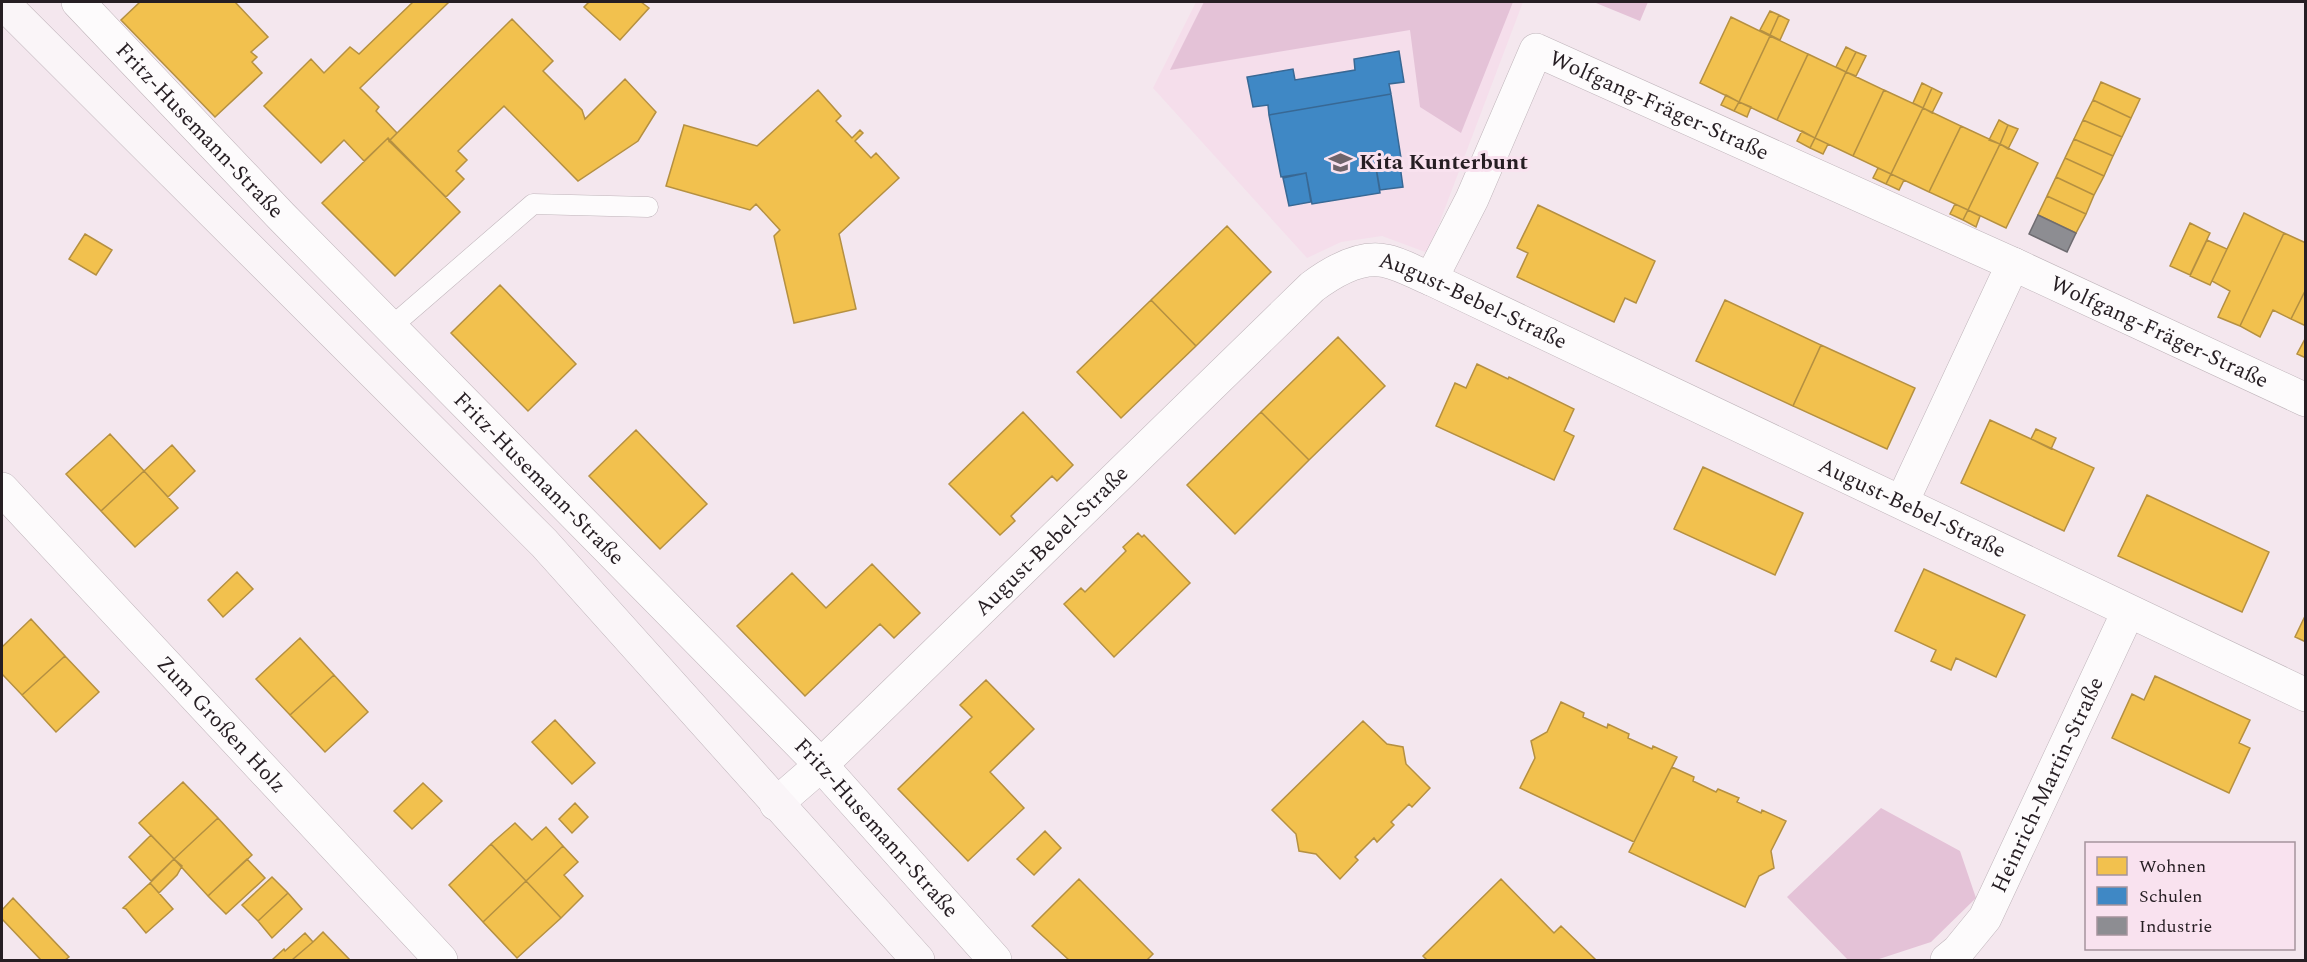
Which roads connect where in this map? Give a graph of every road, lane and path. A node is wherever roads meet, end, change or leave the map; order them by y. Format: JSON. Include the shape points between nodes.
{"nodes":[{"id":1,"x":2,"y":2,"type":"edge"},
{"id":2,"x":78,"y":2,"type":"edge"},
{"id":3,"x":648,"y":207,"type":"dead end"},
{"id":4,"x":2013,"y":264,"type":"junction"},
{"id":5,"x":1431,"y":279,"type":"junction"},
{"id":6,"x":391,"y":327,"type":"junction"},
{"id":7,"x":2306,"y":400,"type":"edge"},
{"id":8,"x":2,"y":489,"type":"edge"},
{"id":9,"x":1902,"y":502,"type":"junction"},
{"id":10,"x":2128,"y":612,"type":"junction"},
{"id":11,"x":2306,"y":695,"type":"edge"},
{"id":12,"x":821,"y":765,"type":"junction"},
{"id":13,"x":776,"y":804,"type":"junction"},
{"id":14,"x":1957,"y":957,"type":"edge"},
{"id":15,"x":441,"y":960,"type":"edge"},
{"id":16,"x":918,"y":960,"type":"edge"},
{"id":17,"x":995,"y":960,"type":"edge"}],
"edges":[{"from":1,"to":13,"type":"street","name":"Fritz-Husemann-Straße","via":[[544,543]]},
{"from":2,"to":6,"type":"street","name":"Fritz-Husemann-Straße"},
{"from":3,"to":6,"type":"lane","via":[[533,204]]},
{"from":4,"to":5,"type":"street","name":"Wolfgang-Fräger-Straße","via":[[1536,50],[1472,199]]},
{"from":4,"to":7,"type":"street","name":"Wolfgang-Fräger-Straße"},
{"from":4,"to":9,"type":"street"},
{"from":5,"to":9,"type":"street","name":"August-Bebel-Straße"},
{"from":5,"to":12,"type":"street","name":"August-Bebel-Straße","via":[[1385,260],[1355,263],[1331,272],[1312,287]]},
{"from":6,"to":12,"type":"street","name":"Fritz-Husemann-Straße"},
{"from":8,"to":15,"type":"street","name":"Zum Großen Holz"},
{"from":9,"to":10,"type":"street","name":"August-Bebel-Straße"},
{"from":10,"to":11,"type":"street","name":"August-Bebel-Straße"},
{"from":10,"to":14,"type":"street","name":"Heinrich-Martin-Straße","via":[[1985,918]]},
{"from":12,"to":13,"type":"street","name":"August-Bebel-Straße"},
{"from":12,"to":17,"type":"street","name":"Fritz-Husemann-Straße"},
{"from":13,"to":16,"type":"street","name":"Fritz-Husemann-Straße"}]}
